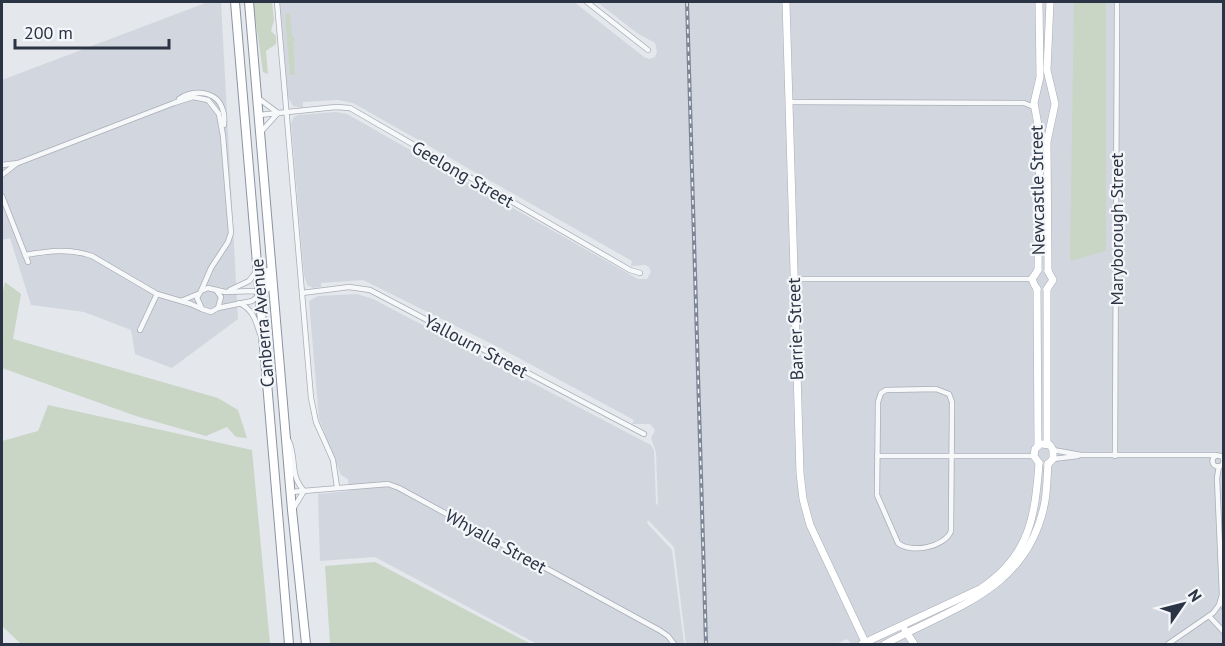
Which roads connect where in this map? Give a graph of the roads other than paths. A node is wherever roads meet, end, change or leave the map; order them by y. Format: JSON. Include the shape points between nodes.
{"nodes":[{"id":1,"x":235,"y":2,"type":"edge"},
{"id":2,"x":249,"y":2,"type":"edge"},
{"id":3,"x":277,"y":2,"type":"edge"},
{"id":4,"x":587,"y":2,"type":"edge"},
{"id":5,"x":786,"y":2,"type":"edge"},
{"id":6,"x":1039,"y":2,"type":"edge"},
{"id":7,"x":1050,"y":2,"type":"edge"},
{"id":8,"x":1117,"y":2,"type":"edge"},
{"id":9,"x":648,"y":50,"type":"dead end"},
{"id":10,"x":257,"y":97,"type":"junction"},
{"id":11,"x":1053,"y":97,"type":"junction"},
{"id":12,"x":243,"y":102,"type":"junction"},
{"id":13,"x":789,"y":102,"type":"junction"},
{"id":14,"x":1035,"y":103,"type":"junction"},
{"id":15,"x":1053,"y":110,"type":"junction"},
{"id":16,"x":278,"y":112,"type":"junction"},
{"id":17,"x":286,"y":112,"type":"junction"},
{"id":18,"x":258,"y":115,"type":"junction"},
{"id":19,"x":260,"y":133,"type":"junction"},
{"id":20,"x":246,"y":135,"type":"junction"},
{"id":21,"x":18,"y":163,"type":"junction"},
{"id":22,"x":2,"y":165,"type":"edge"},
{"id":23,"x":2,"y":175,"type":"edge"},
{"id":24,"x":2,"y":195,"type":"edge"},
{"id":25,"x":270,"y":241,"type":"junction"},
{"id":26,"x":25,"y":255,"type":"junction"},
{"id":27,"x":256,"y":261,"type":"junction"},
{"id":28,"x":28,"y":262,"type":"dead end"},
{"id":29,"x":211,"y":268,"type":"junction"},
{"id":30,"x":1038,"y":270,"type":"junction"},
{"id":31,"x":1048,"y":271,"type":"junction"},
{"id":32,"x":640,"y":273,"type":"dead end"},
{"id":33,"x":794,"y":279,"type":"junction"},
{"id":34,"x":1032,"y":279,"type":"junction"},
{"id":35,"x":214,"y":289,"type":"junction"},
{"id":36,"x":1037,"y":289,"type":"junction"},
{"id":37,"x":1047,"y":289,"type":"junction"},
{"id":38,"x":200,"y":292,"type":"junction"},
{"id":39,"x":225,"y":292,"type":"junction"},
{"id":40,"x":302,"y":293,"type":"junction"},
{"id":41,"x":157,"y":294,"type":"junction"},
{"id":42,"x":260,"y":295,"type":"junction"},
{"id":43,"x":181,"y":301,"type":"junction"},
{"id":44,"x":239,"y":303,"type":"junction"},
{"id":45,"x":218,"y":308,"type":"junction"},
{"id":46,"x":202,"y":309,"type":"junction"},
{"id":47,"x":276,"y":313,"type":"junction"},
{"id":48,"x":140,"y":330,"type":"dead end"},
{"id":49,"x":264,"y":348,"type":"junction"},
{"id":50,"x":644,"y":434,"type":"dead end"},
{"id":51,"x":287,"y":438,"type":"junction"},
{"id":52,"x":1047,"y":444,"type":"junction"},
{"id":53,"x":1038,"y":446,"type":"junction"},
{"id":54,"x":1053,"y":450,"type":"junction"},
{"id":55,"x":1080,"y":455,"type":"junction"},
{"id":56,"x":1219,"y":455,"type":"edge"},
{"id":57,"x":877,"y":456,"type":"junction"},
{"id":58,"x":951,"y":456,"type":"junction"},
{"id":59,"x":1034,"y":456,"type":"junction"},
{"id":60,"x":1115,"y":456,"type":"junction"},
{"id":61,"x":1199,"y":457,"type":"junction"},
{"id":62,"x":1051,"y":462,"type":"junction"},
{"id":63,"x":1223,"y":462,"type":"edge"},
{"id":64,"x":1039,"y":463,"type":"junction"},
{"id":65,"x":1215,"y":464,"type":"junction"},
{"id":66,"x":274,"y":473,"type":"junction"},
{"id":67,"x":337,"y":487,"type":"junction"},
{"id":68,"x":304,"y":491,"type":"junction"},
{"id":69,"x":291,"y":492,"type":"junction"},
{"id":70,"x":277,"y":510,"type":"junction"},
{"id":71,"x":292,"y":510,"type":"junction"},
{"id":72,"x":1222,"y":595,"type":"junction"},
{"id":73,"x":1224,"y":608,"type":"edge"},
{"id":74,"x":1209,"y":616,"type":"junction"},
{"id":75,"x":902,"y":625,"type":"junction"},
{"id":76,"x":1224,"y":632,"type":"edge"},
{"id":77,"x":907,"y":633,"type":"junction"},
{"id":78,"x":893,"y":640,"type":"junction"},
{"id":79,"x":864,"y":644,"type":"edge"},
{"id":80,"x":289,"y":645,"type":"edge"},
{"id":81,"x":306,"y":645,"type":"edge"},
{"id":82,"x":674,"y":645,"type":"edge"},
{"id":83,"x":878,"y":645,"type":"edge"},
{"id":84,"x":885,"y":645,"type":"edge"},
{"id":85,"x":914,"y":645,"type":"edge"},
{"id":86,"x":1168,"y":645,"type":"edge"}],
"edges":[{"from":1,"to":12,"type":"highway","name":"Canberra Avenue"},
{"from":2,"to":10,"type":"highway","name":"Canberra Avenue"},
{"from":3,"to":17,"type":"street"},
{"from":4,"to":9,"type":"street"},
{"from":5,"to":13,"type":"main road","name":"Barrier Street"},
{"from":6,"to":14,"type":"main road","name":"Newcastle Street","via":[[1040,77]]},
{"from":7,"to":11,"type":"main road","name":"Newcastle Street","via":[[1047,70]]},
{"from":8,"to":60,"type":"street","name":"Maryborough Street"},
{"from":10,"to":16,"type":"street"},
{"from":10,"to":18,"type":"highway","name":"Canberra Avenue"},
{"from":11,"to":14,"type":"main road","via":[[1044,93]]},
{"from":11,"to":15,"type":"main road","name":"Newcastle Street"},
{"from":12,"to":18,"type":"highway","via":[[251,113]]},
{"from":12,"to":20,"type":"highway","name":"Canberra Avenue"},
{"from":13,"to":14,"type":"street"},
{"from":13,"to":33,"type":"main road","name":"Barrier Street"},
{"from":14,"to":15,"type":"main road","name":"Newcastle Street","via":[[1043,115]]},
{"from":14,"to":30,"type":"main road","name":"Newcastle Street","via":[[1040,147]]},
{"from":15,"to":31,"type":"main road","name":"Newcastle Street","via":[[1047,142]]},
{"from":16,"to":17,"type":"street","name":"Geelong Street"},
{"from":16,"to":18,"type":"street","name":"Geelong Street"},
{"from":16,"to":19,"type":"street"},
{"from":17,"to":32,"type":"street","name":"Geelong Street","via":[[350,108]]},
{"from":17,"to":40,"type":"street"},
{"from":18,"to":19,"type":"highway","name":"Canberra Avenue"},
{"from":18,"to":20,"type":"highway","via":[[248,123]]},
{"from":19,"to":25,"type":"highway","name":"Canberra Avenue"},
{"from":20,"to":27,"type":"highway","name":"Canberra Avenue"},
{"from":21,"to":22,"type":"street"},
{"from":21,"to":23,"type":"street"},
{"from":21,"to":29,"type":"street","via":[[174,103],[193,97],[208,100],[219,114],[223,136],[231,234]]},
{"from":24,"to":26,"type":"street"},
{"from":25,"to":42,"type":"highway","via":[[267,287]]},
{"from":25,"to":47,"type":"highway","name":"Canberra Avenue"},
{"from":26,"to":28,"type":"street"},
{"from":26,"to":41,"type":"street","via":[[53,250],[82,253]]},
{"from":27,"to":39,"type":"street","via":[[253,278]]},
{"from":27,"to":42,"type":"highway","name":"Canberra Avenue"},
{"from":29,"to":35,"type":"street","via":[[208,278]]},
{"from":29,"to":38,"type":"street"},
{"from":30,"to":31,"type":"main road"},
{"from":30,"to":34,"type":"main road"},
{"from":31,"to":37,"type":"main road","via":[[1053,280]]},
{"from":33,"to":34,"type":"street"},
{"from":33,"to":79,"type":"main road","name":"Barrier Street","via":[[803,498],[810,525]]},
{"from":34,"to":36,"type":"main road"},
{"from":35,"to":38,"type":"street"},
{"from":35,"to":39,"type":"street"},
{"from":35,"to":45,"type":"street","via":[[221,297]]},
{"from":36,"to":37,"type":"main road"},
{"from":36,"to":53,"type":"main road"},
{"from":37,"to":52,"type":"main road"},
{"from":38,"to":43,"type":"street"},
{"from":38,"to":46,"type":"street","via":[[198,303]]},
{"from":39,"to":42,"type":"street","via":[[251,291]]},
{"from":40,"to":50,"type":"street","name":"Yallourn Street","via":[[349,287],[370,290]]},
{"from":40,"to":67,"type":"street","via":[[313,415],[333,460]]},
{"from":41,"to":43,"type":"street"},
{"from":41,"to":48,"type":"street"},
{"from":42,"to":44,"type":"street"},
{"from":42,"to":47,"type":"highway"},
{"from":42,"to":49,"type":"highway","name":"Canberra Avenue"},
{"from":43,"to":46,"type":"street"},
{"from":44,"to":45,"type":"street"},
{"from":44,"to":49,"type":"street","via":[[252,314]]},
{"from":45,"to":46,"type":"street","via":[[210,312]]},
{"from":47,"to":51,"type":"highway","name":"Canberra Avenue"},
{"from":49,"to":66,"type":"highway","name":"Canberra Avenue"},
{"from":51,"to":68,"type":"street","via":[[296,480]]},
{"from":51,"to":69,"type":"highway","name":"Canberra Avenue"},
{"from":52,"to":53,"type":"main road"},
{"from":52,"to":54,"type":"main road"},
{"from":53,"to":59,"type":"main road"},
{"from":54,"to":55,"type":"street"},
{"from":54,"to":62,"type":"main road"},
{"from":55,"to":60,"type":"street"},
{"from":55,"to":62,"type":"street"},
{"from":56,"to":61,"type":"street"},
{"from":56,"to":63,"type":"street"},
{"from":56,"to":65,"type":"street"},
{"from":57,"to":58,"type":"street"},
{"from":57,"to":58,"type":"street","via":[[879,397],[886,390],[902,389],[936,389],[949,394]]},
{"from":57,"to":58,"type":"street","via":[[878,501],[900,545],[919,547],[951,534]]},
{"from":58,"to":59,"type":"street"},
{"from":59,"to":64,"type":"main road"},
{"from":60,"to":61,"type":"street"},
{"from":61,"to":65,"type":"street"},
{"from":62,"to":64,"type":"main road"},
{"from":62,"to":77,"type":"main road","via":[[1038,524],[1012,570],[981,595]]},
{"from":63,"to":65,"type":"street"},
{"from":64,"to":75,"type":"main road","via":[[1032,520],[1007,566],[980,589]]},
{"from":65,"to":72,"type":"street"},
{"from":66,"to":69,"type":"highway","via":[[282,487]]},
{"from":66,"to":70,"type":"highway","name":"Canberra Avenue"},
{"from":67,"to":68,"type":"street","name":"Whyalla Street"},
{"from":67,"to":82,"type":"street","name":"Whyalla Street","via":[[388,484],[399,488],[659,630]]},
{"from":68,"to":69,"type":"street","name":"Whyalla Street"},
{"from":68,"to":71,"type":"street"},
{"from":69,"to":70,"type":"highway","via":[[285,494]]},
{"from":69,"to":71,"type":"highway","name":"Canberra Avenue"},
{"from":70,"to":80,"type":"highway","name":"Canberra Avenue"},
{"from":71,"to":81,"type":"highway","name":"Canberra Avenue"},
{"from":72,"to":73,"type":"street"},
{"from":72,"to":74,"type":"street"},
{"from":74,"to":76,"type":"street"},
{"from":74,"to":86,"type":"street"},
{"from":75,"to":77,"type":"main road"},
{"from":75,"to":79,"type":"main road"},
{"from":77,"to":78,"type":"main road"},
{"from":77,"to":85,"type":"main road"},
{"from":78,"to":83,"type":"main road"},
{"from":78,"to":84,"type":"main road"}]}
